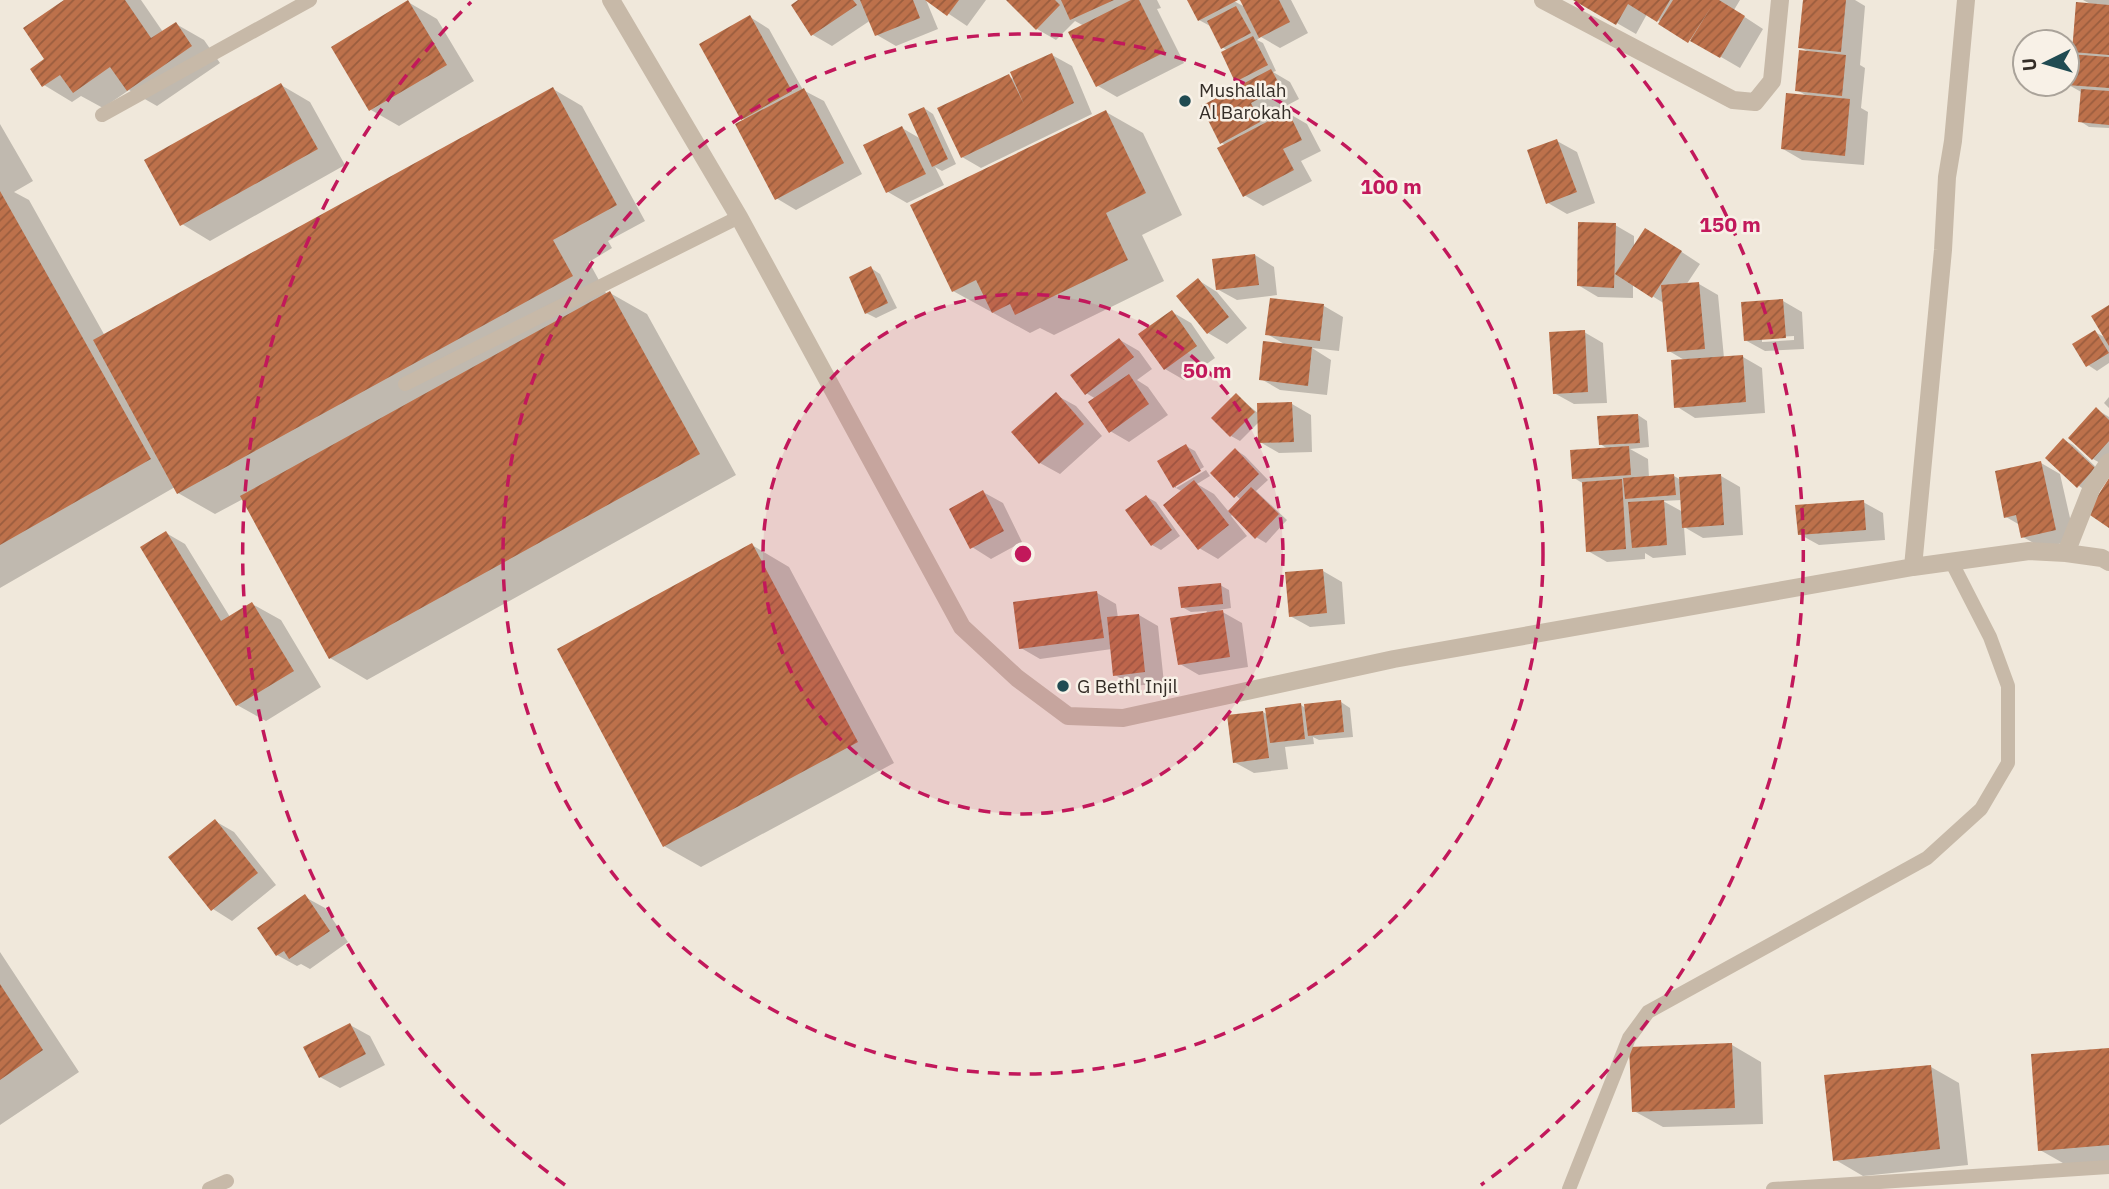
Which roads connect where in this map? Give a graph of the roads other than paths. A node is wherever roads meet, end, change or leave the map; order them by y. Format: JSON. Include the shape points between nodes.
{"nodes":[{"id":1,"x":310,"y":0,"type":"edge"},
{"id":2,"x":611,"y":0,"type":"edge"},
{"id":3,"x":1543,"y":0,"type":"edge"},
{"id":4,"x":1780,"y":0,"type":"edge"},
{"id":5,"x":1966,"y":0,"type":"edge"},
{"id":6,"x":102,"y":115,"type":"dead end"},
{"id":7,"x":739,"y":217,"type":"junction"},
{"id":8,"x":405,"y":384,"type":"dead end"},
{"id":9,"x":2109,"y":462,"type":"edge"},
{"id":10,"x":2066,"y":553,"type":"junction"},
{"id":11,"x":2109,"y":562,"type":"edge"},
{"id":12,"x":1952,"y":563,"type":"junction"},
{"id":13,"x":1913,"y":567,"type":"junction"},
{"id":14,"x":2109,"y":1167,"type":"edge"},
{"id":15,"x":228,"y":1181,"type":"dead end"},
{"id":16,"x":209,"y":1189,"type":"edge"},
{"id":17,"x":1569,"y":1189,"type":"edge"},
{"id":18,"x":1773,"y":1189,"type":"edge"}],
"edges":[{"from":1,"to":6,"type":"lane"},
{"from":2,"to":7,"type":"street"},
{"from":3,"to":4,"type":"street","via":[[1733,100],[1755,102],[1772,81]]},
{"from":5,"to":13,"type":"street"},
{"from":7,"to":8,"type":"lane"},
{"from":7,"to":13,"type":"street","via":[[962,627],[1017,678],[1068,716],[1123,718],[1394,659]]},
{"from":9,"to":10,"type":"street","via":[[2092,487]]},
{"from":10,"to":11,"type":"street"},
{"from":10,"to":12,"type":"street","via":[[2029,551]]},
{"from":12,"to":13,"type":"street"},
{"from":12,"to":17,"type":"lane","via":[[1990,637],[2008,686],[2008,763],[1982,809],[1927,858],[1648,1012],[1629,1038]]},
{"from":14,"to":18,"type":"lane"},
{"from":15,"to":16,"type":"lane"}]}
